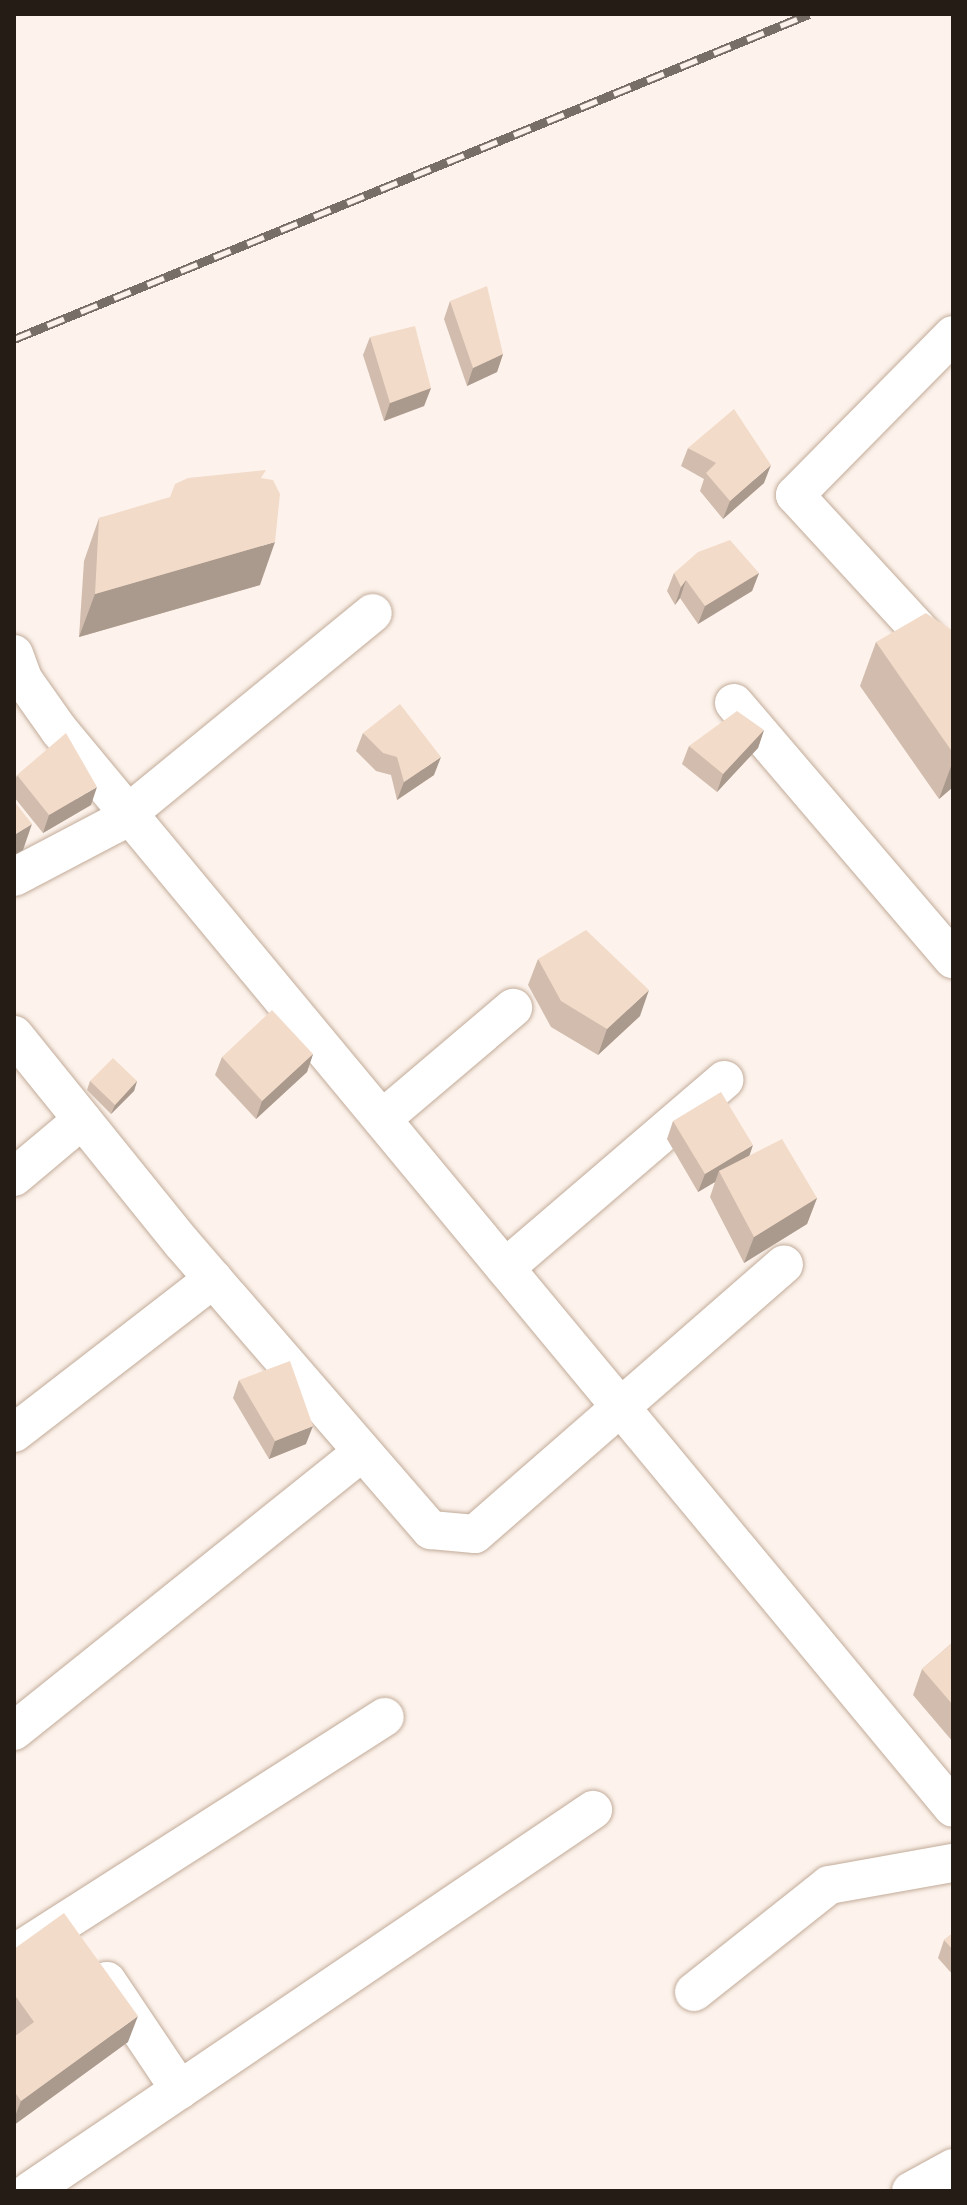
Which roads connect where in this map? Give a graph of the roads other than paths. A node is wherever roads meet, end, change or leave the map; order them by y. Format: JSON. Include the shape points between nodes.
{"nodes":[{"id":1,"x":953,"y":335,"type":"edge"},
{"id":2,"x":373,"y":613,"type":"dead end"},
{"id":3,"x":14,"y":654,"type":"edge"},
{"id":4,"x":953,"y":667,"type":"edge"},
{"id":5,"x":734,"y":703,"type":"dead end"},
{"id":6,"x":129,"y":813,"type":"junction"},
{"id":7,"x":14,"y":877,"type":"edge"},
{"id":8,"x":953,"y":959,"type":"edge"},
{"id":9,"x":513,"y":1008,"type":"dead end"},
{"id":10,"x":14,"y":1035,"type":"edge"},
{"id":11,"x":724,"y":1080,"type":"dead end"},
{"id":12,"x":382,"y":1119,"type":"junction"},
{"id":13,"x":82,"y":1120,"type":"junction"},
{"id":14,"x":14,"y":1177,"type":"edge"},
{"id":15,"x":784,"y":1264,"type":"dead end"},
{"id":16,"x":505,"y":1268,"type":"junction"},
{"id":17,"x":213,"y":1279,"type":"junction"},
{"id":18,"x":621,"y":1408,"type":"junction"},
{"id":19,"x":14,"y":1433,"type":"edge"},
{"id":20,"x":362,"y":1452,"type":"junction"},
{"id":21,"x":385,"y":1717,"type":"dead end"},
{"id":22,"x":14,"y":1731,"type":"edge"},
{"id":23,"x":953,"y":1808,"type":"edge"},
{"id":24,"x":593,"y":1810,"type":"dead end"},
{"id":25,"x":953,"y":1863,"type":"edge"},
{"id":26,"x":65,"y":1919,"type":"junction"},
{"id":27,"x":14,"y":1954,"type":"edge"},
{"id":28,"x":694,"y":1992,"type":"dead end"},
{"id":29,"x":180,"y":2090,"type":"junction"},
{"id":30,"x":953,"y":2168,"type":"edge"},
{"id":31,"x":30,"y":2191,"type":"edge"},
{"id":32,"x":911,"y":2191,"type":"edge"}],
"edges":[{"from":1,"to":4,"type":"street","via":[[795,495]]},
{"from":2,"to":6,"type":"street"},
{"from":3,"to":6,"type":"street","via":[[23,679],[50,717]]},
{"from":5,"to":8,"type":"street"},
{"from":6,"to":7,"type":"street"},
{"from":6,"to":12,"type":"street"},
{"from":9,"to":12,"type":"street"},
{"from":10,"to":13,"type":"street"},
{"from":11,"to":16,"type":"street"},
{"from":12,"to":16,"type":"street"},
{"from":13,"to":14,"type":"street"},
{"from":13,"to":17,"type":"street"},
{"from":15,"to":18,"type":"street"},
{"from":16,"to":18,"type":"street"},
{"from":17,"to":19,"type":"street"},
{"from":17,"to":20,"type":"street"},
{"from":18,"to":20,"type":"street","via":[[475,1534],[431,1530]]},
{"from":18,"to":23,"type":"street"},
{"from":20,"to":22,"type":"street"},
{"from":21,"to":26,"type":"street"},
{"from":24,"to":29,"type":"street"},
{"from":25,"to":28,"type":"street","via":[[829,1885]]},
{"from":26,"to":27,"type":"street"},
{"from":26,"to":29,"type":"street"},
{"from":29,"to":31,"type":"street"},
{"from":30,"to":32,"type":"street"}]}
